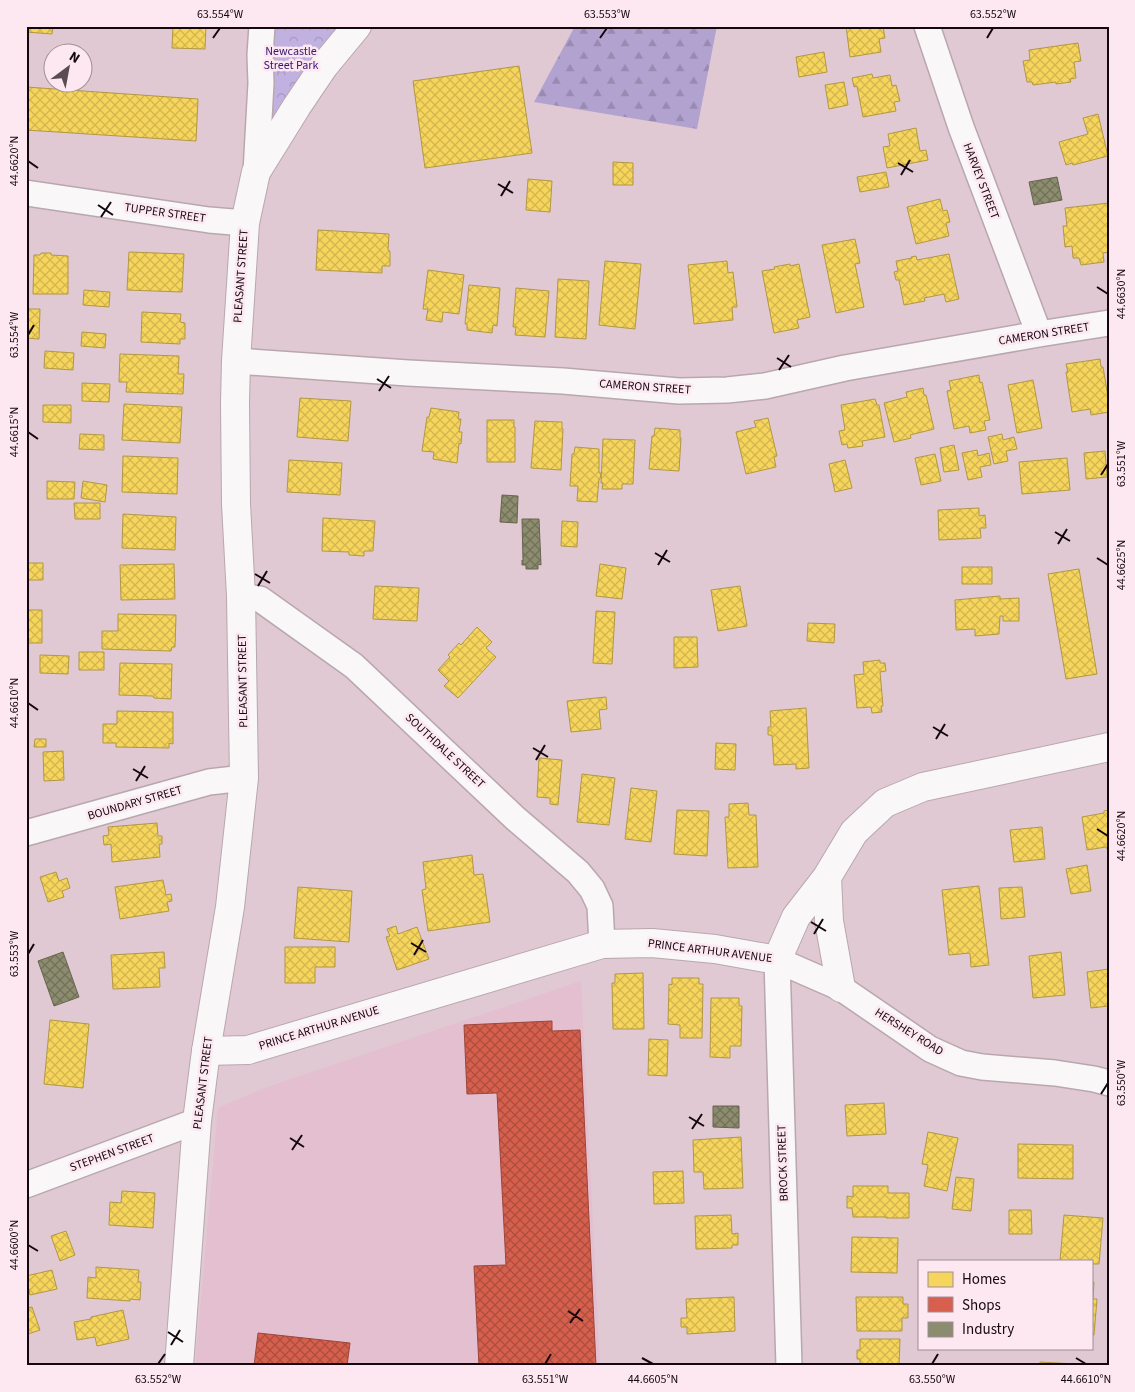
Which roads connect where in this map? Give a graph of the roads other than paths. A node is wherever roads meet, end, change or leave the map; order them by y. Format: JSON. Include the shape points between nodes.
{"nodes":[{"id":1,"x":262,"y":26,"type":"edge"},
{"id":2,"x":357,"y":26,"type":"edge"},
{"id":3,"x":927,"y":26,"type":"edge"},
{"id":4,"x":256,"y":172,"type":"junction"},
{"id":5,"x":26,"y":193,"type":"edge"},
{"id":6,"x":245,"y":223,"type":"junction"},
{"id":7,"x":1109,"y":323,"type":"edge"},
{"id":8,"x":1039,"y":334,"type":"junction"},
{"id":9,"x":236,"y":361,"type":"junction"},
{"id":10,"x":241,"y":596,"type":"junction"},
{"id":11,"x":1109,"y":748,"type":"edge"},
{"id":12,"x":244,"y":778,"type":"junction"},
{"id":13,"x":26,"y":833,"type":"edge"},
{"id":14,"x":827,"y":877,"type":"junction"},
{"id":15,"x":602,"y":944,"type":"junction"},
{"id":16,"x":777,"y":960,"type":"junction"},
{"id":17,"x":841,"y":988,"type":"junction"},
{"id":18,"x":206,"y":1051,"type":"junction"},
{"id":19,"x":1109,"y":1083,"type":"edge"},
{"id":20,"x":197,"y":1121,"type":"junction"},
{"id":21,"x":26,"y":1185,"type":"edge"},
{"id":22,"x":179,"y":1366,"type":"edge"},
{"id":23,"x":789,"y":1366,"type":"edge"}],
"edges":[{"from":1,"to":4,"type":"street"},
{"from":2,"to":4,"type":"main road","name":"PLEASANT STREET","via":[[324,66]]},
{"from":3,"to":8,"type":"street","name":"HARVEY STREET","via":[[961,127]]},
{"from":4,"to":6,"type":"main road","name":"PLEASANT STREET"},
{"from":5,"to":6,"type":"street","name":"TUPPER STREET"},
{"from":6,"to":9,"type":"main road","name":"PLEASANT STREET"},
{"from":7,"to":8,"type":"street","name":"CAMERON STREET"},
{"from":8,"to":9,"type":"street","name":"CAMERON STREET","via":[[845,368],[765,386],[727,390],[679,391]]},
{"from":9,"to":10,"type":"main road","name":"PLEASANT STREET","via":[[236,504]]},
{"from":10,"to":12,"type":"main road","name":"PLEASANT STREET"},
{"from":10,"to":15,"type":"street","name":"SOUTHDALE STREET","via":[[260,600],[354,666],[516,819],[578,872],[592,889],[600,906]]},
{"from":11,"to":14,"type":"main road","name":"PRINCE ARTHUR AVENUE","via":[[923,787],[885,803],[854,832]]},
{"from":12,"to":13,"type":"street","name":"BOUNDARY STREET","via":[[209,782]]},
{"from":12,"to":18,"type":"main road","name":"PLEASANT STREET","via":[[230,907]]},
{"from":14,"to":16,"type":"main road","name":"PRINCE ARTHUR AVENUE","via":[[796,917]]},
{"from":14,"to":17,"type":"main road","via":[[829,921]]},
{"from":15,"to":16,"type":"main road","name":"PRINCE ARTHUR AVENUE","via":[[652,943],[715,949]]},
{"from":15,"to":18,"type":"main road","name":"PRINCE ARTHUR AVENUE","via":[[248,1050]]},
{"from":16,"to":17,"type":"street","name":"HERSHEY ROAD"},
{"from":16,"to":23,"type":"street","name":"BROCK STREET"},
{"from":17,"to":19,"type":"street","name":"HERSHEY ROAD","via":[[930,1048],[961,1063],[1055,1073]]},
{"from":18,"to":20,"type":"main road","name":"PLEASANT STREET"},
{"from":20,"to":21,"type":"street","name":"STEPHEN STREET"},
{"from":20,"to":22,"type":"main road","name":"PLEASANT STREET"}]}
